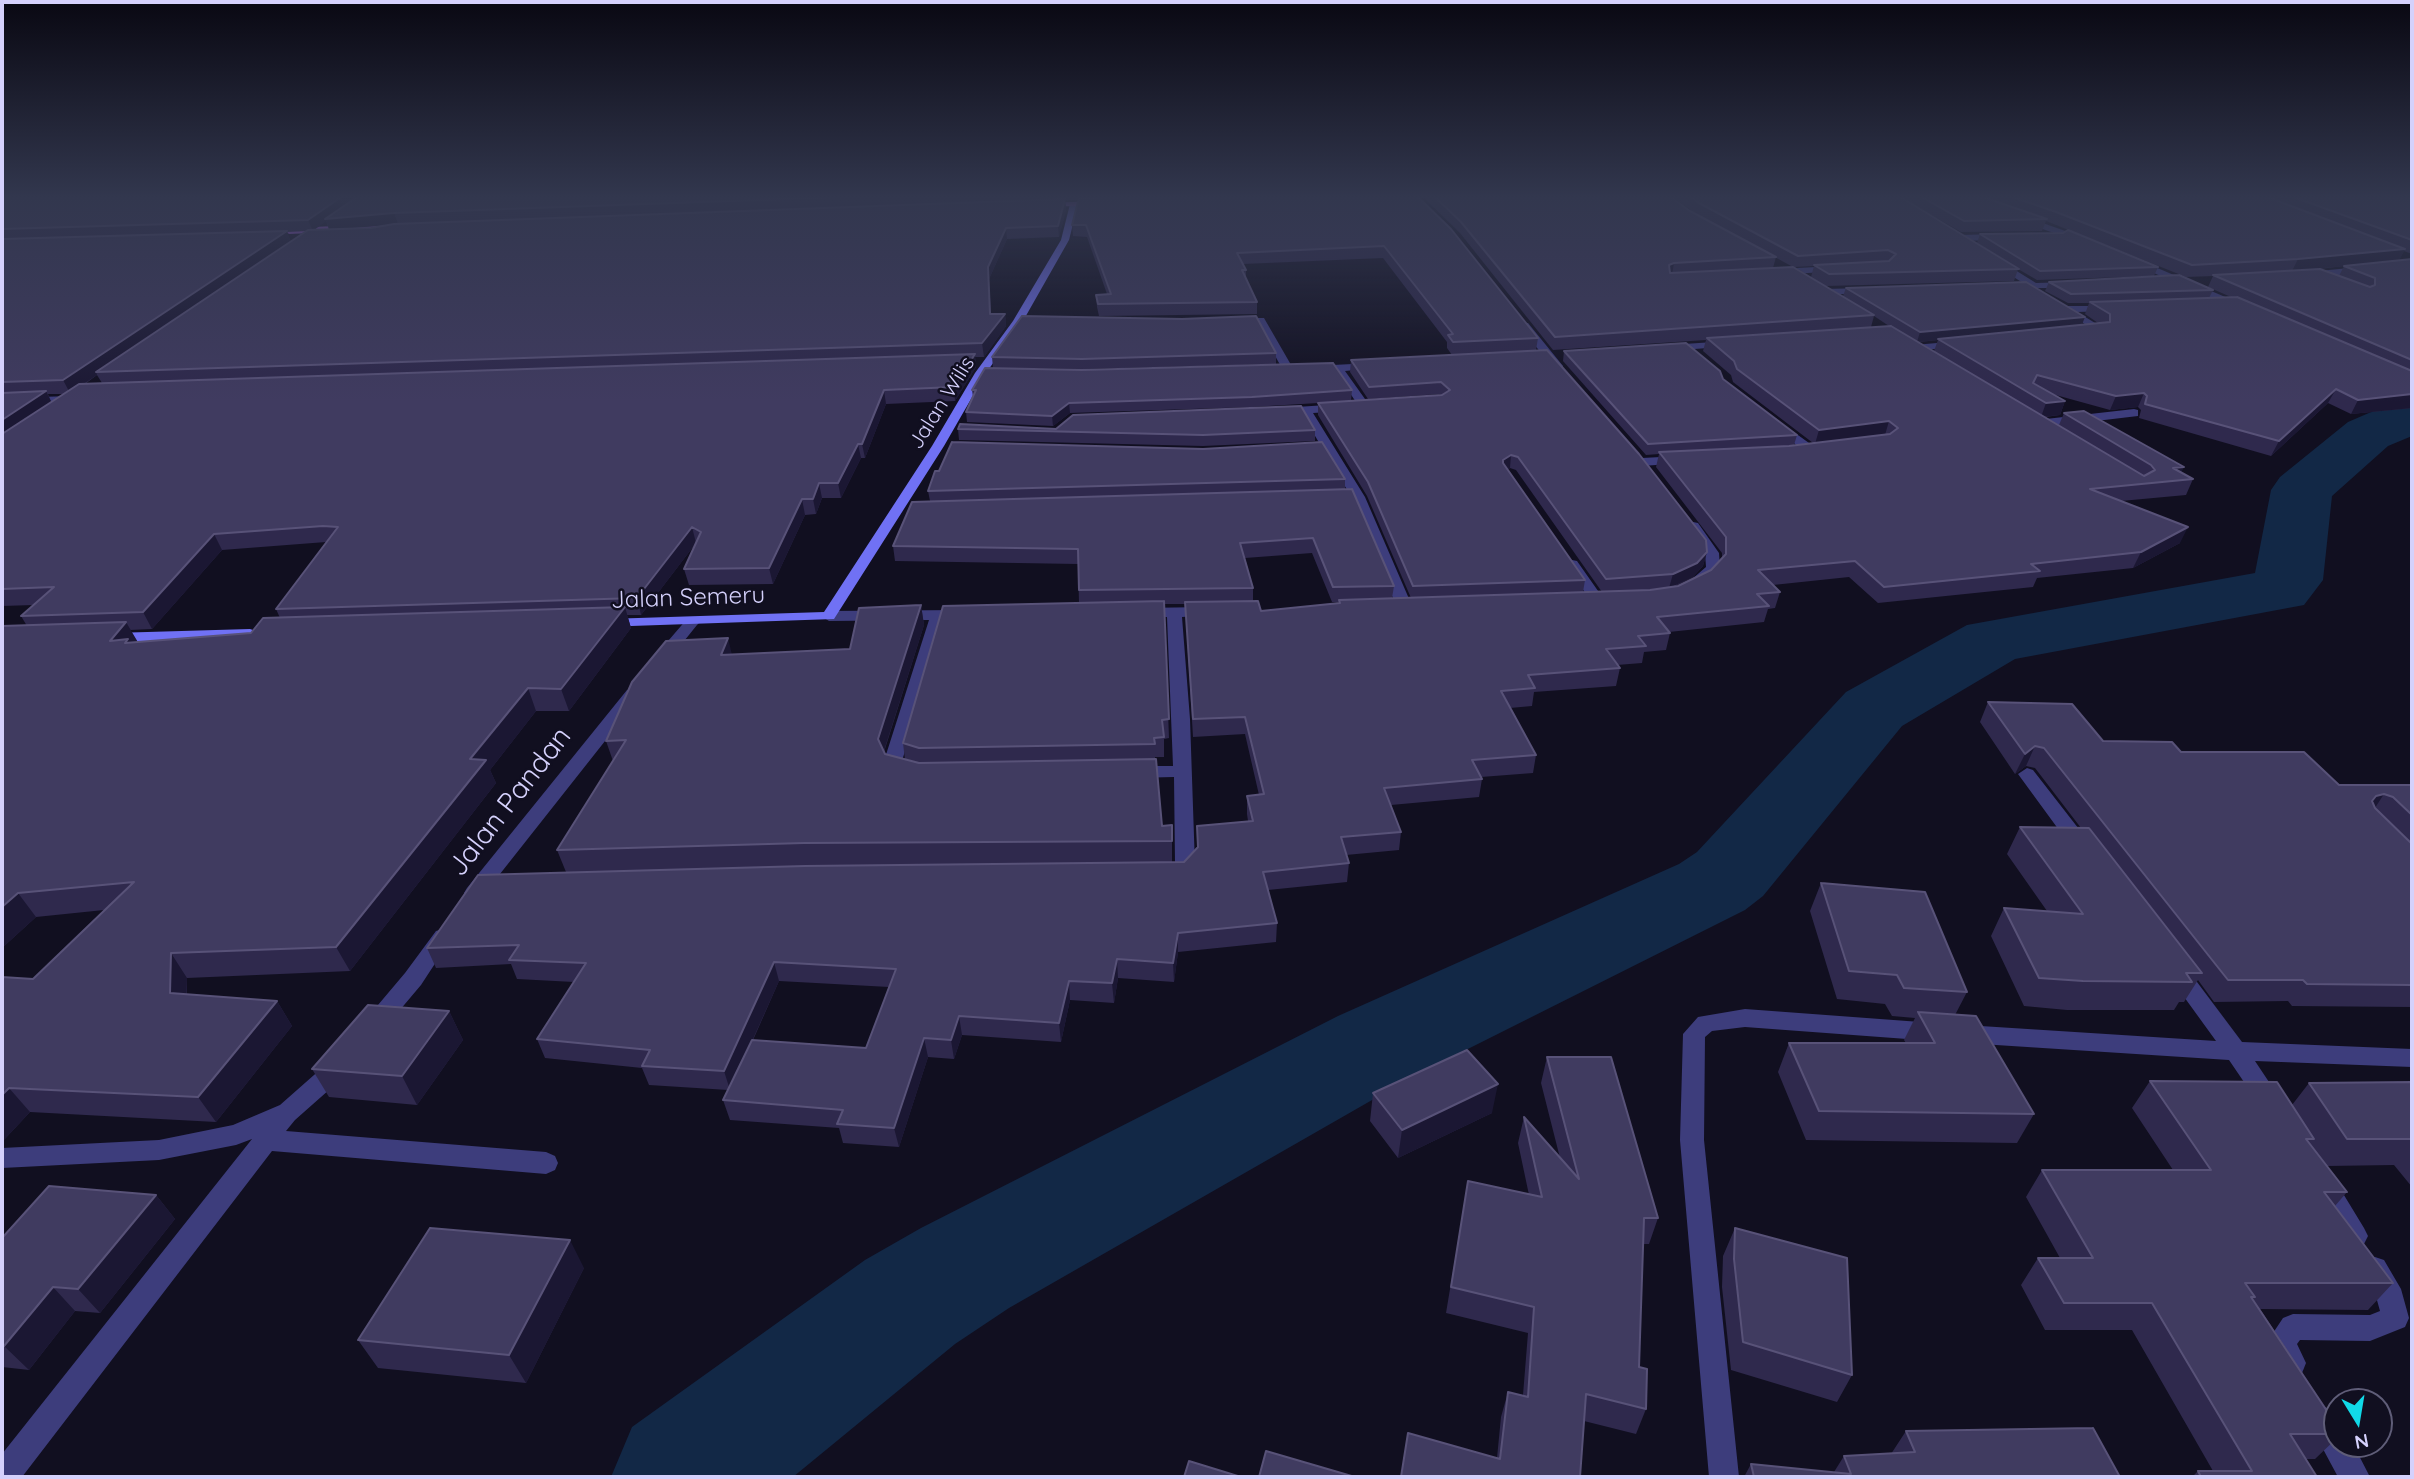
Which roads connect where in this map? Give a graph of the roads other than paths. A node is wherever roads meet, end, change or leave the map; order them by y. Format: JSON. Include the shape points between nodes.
{"nodes":[{"id":1,"x":1053,"y":264,"type":"edge"},
{"id":2,"x":1997,"y":264,"type":"edge"},
{"id":3,"x":2142,"y":264,"type":"edge"},
{"id":4,"x":2397,"y":264,"type":"edge"},
{"id":5,"x":1777,"y":265,"type":"edge"},
{"id":6,"x":1846,"y":269,"type":"edge"},
{"id":7,"x":1789,"y":271,"type":"junction"},
{"id":8,"x":1763,"y":274,"type":"edge"},
{"id":9,"x":2315,"y":275,"type":"junction"},
{"id":10,"x":2292,"y":277,"type":"edge"},
{"id":11,"x":2180,"y":281,"type":"junction"},
{"id":12,"x":2210,"y":281,"type":"edge"},
{"id":13,"x":2157,"y":282,"type":"edge"},
{"id":14,"x":2339,"y":284,"type":"edge"},
{"id":15,"x":2086,"y":285,"type":"edge"},
{"id":16,"x":1815,"y":287,"type":"junction"},
{"id":17,"x":2013,"y":287,"type":"edge"},
{"id":18,"x":2030,"y":287,"type":"junction"},
{"id":19,"x":1876,"y":292,"type":"edge"},
{"id":20,"x":2055,"y":304,"type":"junction"},
{"id":21,"x":1844,"y":305,"type":"edge"},
{"id":22,"x":2236,"y":305,"type":"junction"},
{"id":23,"x":2210,"y":306,"type":"edge"},
{"id":24,"x":2117,"y":308,"type":"edge"},
{"id":25,"x":2253,"y":312,"type":"edge"},
{"id":26,"x":1515,"y":313,"type":"edge"},
{"id":27,"x":1221,"y":321,"type":"edge"},
{"id":28,"x":2071,"y":335,"type":"edge"},
{"id":29,"x":1741,"y":343,"type":"edge"},
{"id":30,"x":1966,"y":344,"type":"edge"},
{"id":31,"x":1688,"y":347,"type":"junction"},
{"id":32,"x":1660,"y":349,"type":"edge"},
{"id":33,"x":1937,"y":362,"type":"edge"},
{"id":34,"x":1706,"y":363,"type":"edge"},
{"id":35,"x":1379,"y":365,"type":"edge"},
{"id":36,"x":1338,"y":368,"type":"junction"},
{"id":37,"x":1275,"y":370,"type":"edge"},
{"id":38,"x":1288,"y":370,"type":"junction"},
{"id":39,"x":1566,"y":376,"type":"edge"},
{"id":40,"x":78,"y":395,"type":"joint"},
{"id":41,"x":2,"y":402,"type":"edge"},
{"id":42,"x":1305,"y":410,"type":"junction"},
{"id":43,"x":53,"y":413,"type":"edge"},
{"id":44,"x":1265,"y":413,"type":"edge"},
{"id":45,"x":2134,"y":413,"type":"dead end"},
{"id":46,"x":1769,"y":418,"type":"edge"},
{"id":47,"x":948,"y":428,"type":"junction"},
{"id":48,"x":962,"y":429,"type":"edge"},
{"id":49,"x":2060,"y":437,"type":"edge"},
{"id":50,"x":1812,"y":451,"type":"edge"},
{"id":51,"x":1694,"y":459,"type":"edge"},
{"id":52,"x":1642,"y":463,"type":"edge"},
{"id":53,"x":1358,"y":497,"type":"junction"},
{"id":54,"x":1317,"y":499,"type":"edge"},
{"id":55,"x":1684,"y":515,"type":"edge"},
{"id":56,"x":1561,"y":548,"type":"edge"},
{"id":57,"x":1674,"y":595,"type":"edge"},
{"id":58,"x":1597,"y":601,"type":"edge"},
{"id":59,"x":1406,"y":608,"type":"edge"},
{"id":60,"x":1226,"y":612,"type":"edge"},
{"id":61,"x":1174,"y":613,"type":"junction"},
{"id":62,"x":1125,"y":614,"type":"edge"},
{"id":63,"x":938,"y":615,"type":"junction"},
{"id":64,"x":978,"y":615,"type":"edge"},
{"id":65,"x":830,"y":616,"type":"junction"},
{"id":66,"x":692,"y":622,"type":"junction"},
{"id":67,"x":596,"y":625,"type":"edge"},
{"id":68,"x":264,"y":634,"type":"edge"},
{"id":69,"x":99,"y":638,"type":"edge"},
{"id":70,"x":1182,"y":771,"type":"junction"},
{"id":71,"x":1114,"y":773,"type":"edge"},
{"id":72,"x":2027,"y":774,"type":"dead end"},
{"id":73,"x":922,"y":776,"type":"edge"},
{"id":74,"x":2094,"y":863,"type":"edge"},
{"id":75,"x":1148,"y":874,"type":"edge"},
{"id":76,"x":480,"y":884,"type":"junction"},
{"id":77,"x":506,"y":884,"type":"edge"},
{"id":78,"x":2161,"y":951,"type":"edge"},
{"id":79,"x":2236,"y":1051,"type":"junction"},
{"id":80,"x":2412,"y":1058,"type":"edge"},
{"id":81,"x":288,"y":1112,"type":"junction"},
{"id":82,"x":2281,"y":1119,"type":"edge"},
{"id":83,"x":266,"y":1140,"type":"junction"},
{"id":84,"x":2,"y":1158,"type":"edge"},
{"id":85,"x":546,"y":1163,"type":"dead end"},
{"id":86,"x":2311,"y":1165,"type":"edge"},
{"id":87,"x":3,"y":1477,"type":"edge"},
{"id":88,"x":1724,"y":1477,"type":"edge"},
{"id":89,"x":2356,"y":1477,"type":"edge"}],
"edges":[{"from":1,"to":47,"type":"main road","name":"Jalan Wilis","via":[[1024,321],[985,367]]},
{"from":2,"to":18,"type":"street"},
{"from":3,"to":11,"type":"street"},
{"from":4,"to":9,"type":"street"},
{"from":5,"to":7,"type":"street"},
{"from":6,"to":7,"type":"street"},
{"from":7,"to":8,"type":"street"},
{"from":7,"to":16,"type":"street"},
{"from":9,"to":10,"type":"street"},
{"from":9,"to":14,"type":"street"},
{"from":11,"to":12,"type":"street"},
{"from":11,"to":13,"type":"street"},
{"from":11,"to":22,"type":"street"},
{"from":15,"to":18,"type":"street"},
{"from":16,"to":19,"type":"street"},
{"from":16,"to":21,"type":"street"},
{"from":17,"to":18,"type":"street"},
{"from":18,"to":20,"type":"street"},
{"from":20,"to":24,"type":"street"},
{"from":20,"to":28,"type":"street","via":[[2100,329]]},
{"from":22,"to":23,"type":"street"},
{"from":22,"to":25,"type":"street"},
{"from":26,"to":39,"type":"street"},
{"from":27,"to":38,"type":"street","via":[[1260,320]]},
{"from":29,"to":31,"type":"street"},
{"from":30,"to":33,"type":"street","via":[[1910,346]]},
{"from":31,"to":32,"type":"street"},
{"from":31,"to":34,"type":"street"},
{"from":35,"to":36,"type":"street"},
{"from":36,"to":38,"type":"street"},
{"from":36,"to":42,"type":"street","via":[[1370,406]]},
{"from":37,"to":38,"type":"street"},
{"from":40,"to":41,"type":"street"},
{"from":40,"to":43,"type":"main road"},
{"from":42,"to":44,"type":"street"},
{"from":42,"to":53,"type":"street","via":[[1320,447]]},
{"from":45,"to":49,"type":"street","via":[[2032,420]]},
{"from":46,"to":50,"type":"street"},
{"from":47,"to":48,"type":"street"},
{"from":47,"to":65,"type":"main road","name":"Jalan Wilis","via":[[945,446]]},
{"from":51,"to":52,"type":"street"},
{"from":53,"to":54,"type":"street"},
{"from":53,"to":59,"type":"street"},
{"from":55,"to":57,"type":"street","via":[[1712,553],[1713,568],[1700,582]]},
{"from":56,"to":58,"type":"street"},
{"from":60,"to":61,"type":"street"},
{"from":61,"to":62,"type":"street"},
{"from":61,"to":70,"type":"street"},
{"from":63,"to":64,"type":"street"},
{"from":63,"to":65,"type":"street"},
{"from":63,"to":73,"type":"street","via":[[893,761],[896,769]]},
{"from":65,"to":66,"type":"main road","name":"Jalan Semeru"},
{"from":66,"to":67,"type":"main road","name":"Jalan Semeru"},
{"from":66,"to":76,"type":"street","name":"Jalan Pandan"},
{"from":68,"to":69,"type":"main road"},
{"from":70,"to":71,"type":"street"},
{"from":70,"to":75,"type":"street","via":[[1185,866],[1175,874]]},
{"from":72,"to":74,"type":"street"},
{"from":76,"to":77,"type":"street"},
{"from":76,"to":81,"type":"street","name":"Jalan Pandan","via":[[413,979],[334,1072]]},
{"from":78,"to":79,"type":"street"},
{"from":79,"to":80,"type":"street"},
{"from":79,"to":82,"type":"street"},
{"from":79,"to":88,"type":"street","via":[[1745,1018],[1706,1023],[1694,1034],[1692,1140]]},
{"from":81,"to":83,"type":"street"},
{"from":81,"to":84,"type":"street","name":"Jalan Pandan","via":[[236,1135],[159,1150]]},
{"from":83,"to":85,"type":"street"},
{"from":83,"to":87,"type":"street"},
{"from":86,"to":89,"type":"street","via":[[2388,1289],[2395,1318],[2371,1328],[2293,1327],[2281,1342]]}]}
